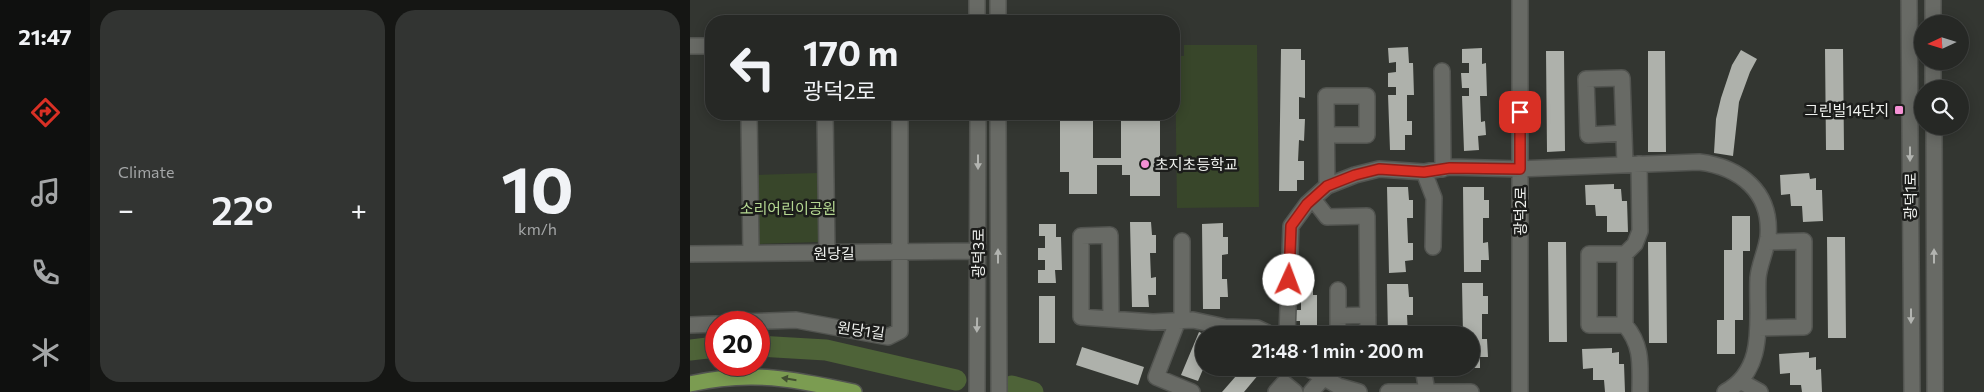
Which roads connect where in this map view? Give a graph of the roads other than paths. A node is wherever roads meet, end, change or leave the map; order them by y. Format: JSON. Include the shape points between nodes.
{"nodes":[{"id":1,"x":977,"y":0,"type":"edge"},
{"id":2,"x":998,"y":0,"type":"edge"},
{"id":3,"x":1520,"y":0,"type":"edge"},
{"id":4,"x":1909,"y":0,"type":"edge"},
{"id":5,"x":1933,"y":0,"type":"edge"},
{"id":6,"x":977,"y":15,"type":"edge"},
{"id":7,"x":998,"y":15,"type":"edge"},
{"id":8,"x":1933,"y":15,"type":"edge"},
{"id":9,"x":690,"y":46,"type":"edge"},
{"id":10,"x":705,"y":46,"type":"edge"},
{"id":11,"x":1442,"y":71,"type":"dead end"},
{"id":12,"x":749,"y":120,"type":"edge"},
{"id":13,"x":825,"y":120,"type":"edge"},
{"id":14,"x":900,"y":120,"type":"edge"},
{"id":15,"x":978,"y":120,"type":"edge"},
{"id":16,"x":998,"y":120,"type":"edge"},
{"id":17,"x":1624,"y":133,"type":"dead end"},
{"id":18,"x":1327,"y":135,"type":"dead end"},
{"id":19,"x":1934,"y":135,"type":"edge"},
{"id":20,"x":1632,"y":164,"type":"junction"},
{"id":21,"x":1443,"y":169,"type":"junction"},
{"id":22,"x":1520,"y":169,"type":"junction"},
{"id":23,"x":1424,"y":172,"type":"junction"},
{"id":24,"x":1327,"y":186,"type":"junction"},
{"id":25,"x":1312,"y":199,"type":"junction"},
{"id":26,"x":1182,"y":241,"type":"dead end"},
{"id":27,"x":1767,"y":242,"type":"junction"},
{"id":28,"x":1434,"y":246,"type":"dead end"},
{"id":29,"x":978,"y":251,"type":"junction"},
{"id":30,"x":899,"y":252,"type":"junction"},
{"id":31,"x":751,"y":253,"type":"junction"},
{"id":32,"x":827,"y":253,"type":"junction"},
{"id":33,"x":690,"y":254,"type":"edge"},
{"id":34,"x":1625,"y":254,"type":"junction"},
{"id":35,"x":1338,"y":290,"type":"dead end"},
{"id":36,"x":1368,"y":315,"type":"junction"},
{"id":37,"x":1338,"y":316,"type":"junction"},
{"id":38,"x":1111,"y":319,"type":"junction"},
{"id":39,"x":1180,"y":320,"type":"junction"},
{"id":40,"x":770,"y":321,"type":"edge"},
{"id":41,"x":705,"y":325,"type":"edge"},
{"id":42,"x":1625,"y":325,"type":"junction"},
{"id":43,"x":690,"y":326,"type":"edge"},
{"id":44,"x":1220,"y":326,"type":"edge"},
{"id":45,"x":1287,"y":326,"type":"edge"},
{"id":46,"x":1338,"y":326,"type":"edge"},
{"id":47,"x":1368,"y":326,"type":"edge"},
{"id":48,"x":1758,"y":328,"type":"junction"},
{"id":49,"x":1323,"y":376,"type":"edge"},
{"id":50,"x":1329,"y":376,"type":"edge"},
{"id":51,"x":1424,"y":376,"type":"edge"},
{"id":52,"x":1740,"y":381,"type":"junction"},
{"id":53,"x":690,"y":384,"type":"edge"},
{"id":54,"x":1427,"y":391,"type":"edge"},
{"id":55,"x":854,"y":392,"type":"edge"},
{"id":56,"x":977,"y":392,"type":"edge"},
{"id":57,"x":999,"y":392,"type":"edge"},
{"id":58,"x":1192,"y":392,"type":"edge"},
{"id":59,"x":1276,"y":392,"type":"edge"},
{"id":60,"x":1295,"y":392,"type":"edge"},
{"id":61,"x":1311,"y":392,"type":"edge"},
{"id":62,"x":1359,"y":392,"type":"edge"},
{"id":63,"x":1388,"y":392,"type":"edge"},
{"id":64,"x":1411,"y":392,"type":"edge"},
{"id":65,"x":1466,"y":392,"type":"edge"},
{"id":66,"x":1520,"y":392,"type":"edge"},
{"id":67,"x":1640,"y":392,"type":"edge"},
{"id":68,"x":1725,"y":392,"type":"edge"},
{"id":69,"x":1760,"y":392,"type":"edge"},
{"id":70,"x":1912,"y":392,"type":"edge"},
{"id":71,"x":1935,"y":392,"type":"edge"}],
"edges":[{"from":1,"to":6,"type":"street"},
{"from":2,"to":7,"type":"street"},
{"from":3,"to":22,"type":"street","name":"광덕2로"},
{"from":4,"to":70,"type":"street","name":"광덕1로","one_way":true},
{"from":5,"to":8,"type":"street"},
{"from":9,"to":10,"type":"street"},
{"from":11,"to":21,"type":"street"},
{"from":12,"to":31,"type":"street"},
{"from":13,"to":32,"type":"street"},
{"from":14,"to":30,"type":"street"},
{"from":15,"to":29,"type":"street","name":"광덕3로","one_way":true},
{"from":57,"to":16,"type":"street","name":"광덕3로","one_way":true},
{"from":17,"to":20,"type":"street"},
{"from":18,"to":24,"type":"street"},
{"from":71,"to":19,"type":"street","name":"광덕1로","one_way":true},
{"from":20,"to":22,"type":"street"},
{"from":20,"to":27,"type":"street","via":[[1699,162],[1731,170],[1746,179],[1761,200],[1766,216]]},
{"from":20,"to":34,"type":"street","via":[[1640,231],[1635,244]]},
{"from":21,"to":22,"type":"street"},
{"from":21,"to":23,"type":"street"},
{"from":22,"to":66,"type":"street","name":"광덕2로"},
{"from":23,"to":24,"type":"street","via":[[1379,169]]},
{"from":23,"to":28,"type":"street","via":[[1434,198]]},
{"from":24,"to":25,"type":"street"},
{"from":25,"to":36,"type":"street","via":[[1327,218],[1367,216]]},
{"from":25,"to":45,"type":"street","via":[[1291,226]]},
{"from":26,"to":39,"type":"street"},
{"from":27,"to":48,"type":"street","via":[[1758,276]]},
{"from":27,"to":48,"type":"street","via":[[1804,241],[1804,327]]},
{"from":29,"to":30,"type":"street","name":"원당길"},
{"from":29,"to":56,"type":"street","name":"광덕3로","one_way":true},
{"from":30,"to":32,"type":"street","name":"원당길"},
{"from":30,"to":40,"type":"street","name":"원당1길","via":[[900,331],[888,337],[796,320]]},
{"from":31,"to":32,"type":"street","name":"원당길"},
{"from":31,"to":33,"type":"street","name":"원당길"},
{"from":34,"to":42,"type":"street"},
{"from":34,"to":42,"type":"street","via":[[1589,254],[1589,325]]},
{"from":35,"to":37,"type":"street"},
{"from":36,"to":37,"type":"street"},
{"from":36,"to":47,"type":"street"},
{"from":37,"to":46,"type":"street"},
{"from":38,"to":38,"type":"street","via":[[1081,318],[1081,236],[1110,234]]},
{"from":38,"to":39,"type":"street"},
{"from":39,"to":44,"type":"street"},
{"from":39,"to":58,"type":"street","via":[[1156,377]]},
{"from":41,"to":43,"type":"street"},
{"from":42,"to":67,"type":"street","via":[[1640,351]]},
{"from":48,"to":52,"type":"street","via":[[1754,359]]},
{"from":49,"to":61,"type":"street"},
{"from":50,"to":62,"type":"street","via":[[1338,386]]},
{"from":51,"to":54,"type":"street"},
{"from":52,"to":68,"type":"street"},
{"from":52,"to":69,"type":"street"},
{"from":55,"to":53,"type":"main road","one_way":true,"via":[[773,377],[736,376]]},
{"from":54,"to":64,"type":"street"},
{"from":54,"to":65,"type":"street"},
{"from":59,"to":60,"type":"street","via":[[1284,383]]},
{"from":63,"to":64,"type":"street"}]}
